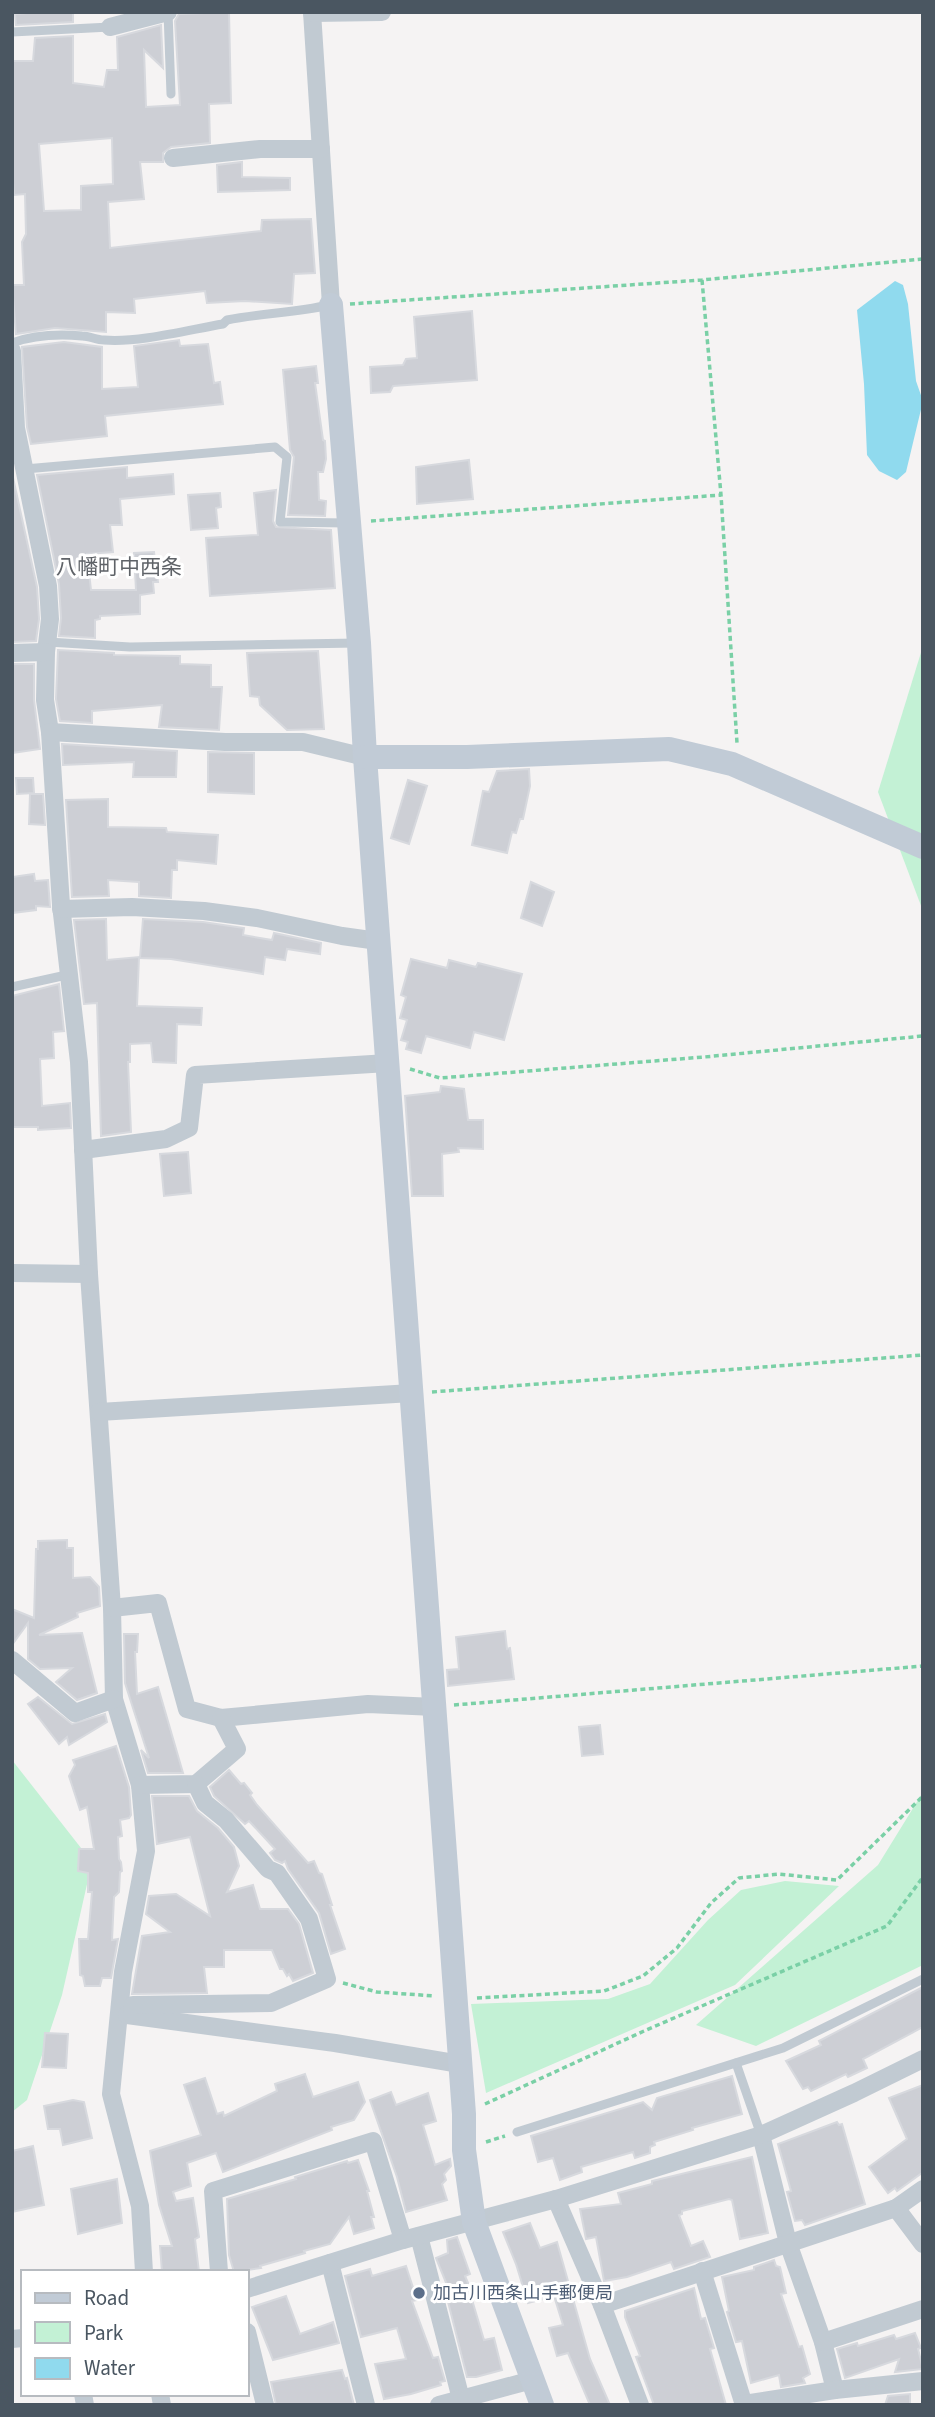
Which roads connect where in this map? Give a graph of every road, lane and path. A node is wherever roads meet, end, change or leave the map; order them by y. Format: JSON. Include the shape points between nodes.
{"nodes":[{"id":1,"x":168,"y":12,"type":"edge"},
{"id":2,"x":382,"y":12,"type":"edge"},
{"id":3,"x":312,"y":13,"type":"edge"},
{"id":4,"x":110,"y":27,"type":"joint"},
{"id":5,"x":12,"y":33,"type":"edge"},
{"id":6,"x":171,"y":93,"type":"dead end"},
{"id":7,"x":321,"y":149,"type":"junction"},
{"id":8,"x":173,"y":158,"type":"dead end"},
{"id":9,"x":923,"y":259,"type":"edge"},
{"id":10,"x":702,"y":280,"type":"junction"},
{"id":11,"x":331,"y":305,"type":"junction"},
{"id":12,"x":12,"y":343,"type":"edge"},
{"id":13,"x":12,"y":351,"type":"edge"},
{"id":14,"x":25,"y":470,"type":"junction"},
{"id":15,"x":721,"y":495,"type":"junction"},
{"id":16,"x":348,"y":523,"type":"junction"},
{"id":17,"x":359,"y":643,"type":"junction"},
{"id":18,"x":47,"y":647,"type":"junction"},
{"id":19,"x":12,"y":653,"type":"edge"},
{"id":20,"x":50,"y":732,"type":"junction"},
{"id":21,"x":365,"y":757,"type":"junction"},
{"id":22,"x":732,"y":764,"type":"junction"},
{"id":23,"x":923,"y":847,"type":"edge"},
{"id":24,"x":61,"y":909,"type":"junction"},
{"id":25,"x":378,"y":941,"type":"junction"},
{"id":26,"x":71,"y":974,"type":"junction"},
{"id":27,"x":12,"y":987,"type":"edge"},
{"id":28,"x":923,"y":1036,"type":"edge"},
{"id":29,"x":388,"y":1063,"type":"junction"},
{"id":30,"x":83,"y":1150,"type":"junction"},
{"id":31,"x":12,"y":1273,"type":"edge"},
{"id":32,"x":89,"y":1274,"type":"junction"},
{"id":33,"x":923,"y":1355,"type":"edge"},
{"id":34,"x":412,"y":1393,"type":"junction"},
{"id":35,"x":99,"y":1412,"type":"junction"},
{"id":36,"x":112,"y":1608,"type":"junction"},
{"id":37,"x":12,"y":1660,"type":"edge"},
{"id":38,"x":923,"y":1666,"type":"edge"},
{"id":39,"x":114,"y":1699,"type":"junction"},
{"id":40,"x":435,"y":1707,"type":"junction"},
{"id":41,"x":221,"y":1718,"type":"junction"},
{"id":42,"x":196,"y":1784,"type":"junction"},
{"id":43,"x":140,"y":1785,"type":"junction"},
{"id":44,"x":923,"y":1796,"type":"edge"},
{"id":45,"x":923,"y":1877,"type":"edge"},
{"id":46,"x":327,"y":1979,"type":"junction"},
{"id":47,"x":923,"y":1979,"type":"edge"},
{"id":48,"x":440,"y":1997,"type":"dead end"},
{"id":49,"x":475,"y":1998,"type":"dead end"},
{"id":50,"x":126,"y":2015,"type":"junction"},
{"id":51,"x":923,"y":2059,"type":"edge"},
{"id":52,"x":736,"y":2063,"type":"junction"},
{"id":53,"x":460,"y":2064,"type":"junction"},
{"id":54,"x":464,"y":2114,"type":"junction"},
{"id":55,"x":517,"y":2132,"type":"joint"},
{"id":56,"x":761,"y":2135,"type":"junction"},
{"id":57,"x":464,"y":2150,"type":"junction"},
{"id":58,"x":923,"y":2189,"type":"edge"},
{"id":59,"x":556,"y":2199,"type":"junction"},
{"id":60,"x":896,"y":2208,"type":"junction"},
{"id":61,"x":474,"y":2222,"type":"junction"},
{"id":62,"x":411,"y":2238,"type":"junction"},
{"id":63,"x":788,"y":2243,"type":"junction"},
{"id":64,"x":923,"y":2244,"type":"edge"},
{"id":65,"x":330,"y":2263,"type":"junction"},
{"id":66,"x":144,"y":2270,"type":"edge"},
{"id":67,"x":219,"y":2270,"type":"edge"},
{"id":68,"x":702,"y":2271,"type":"junction"},
{"id":69,"x":248,"y":2288,"type":"edge"},
{"id":70,"x":602,"y":2305,"type":"junction"},
{"id":71,"x":923,"y":2309,"type":"edge"},
{"id":72,"x":248,"y":2336,"type":"edge"},
{"id":73,"x":823,"y":2342,"type":"junction"},
{"id":74,"x":533,"y":2380,"type":"junction"},
{"id":75,"x":923,"y":2381,"type":"edge"},
{"id":76,"x":835,"y":2390,"type":"junction"},
{"id":77,"x":461,"y":2399,"type":"junction"},
{"id":78,"x":744,"y":2404,"type":"edge"},
{"id":79,"x":265,"y":2405,"type":"edge"},
{"id":80,"x":366,"y":2405,"type":"edge"},
{"id":81,"x":439,"y":2405,"type":"edge"},
{"id":82,"x":542,"y":2405,"type":"edge"},
{"id":83,"x":640,"y":2405,"type":"edge"}],
"edges":[{"from":1,"to":4,"type":"street"},
{"from":1,"to":6,"type":"lane"},
{"from":2,"to":3,"type":"street"},
{"from":3,"to":7,"type":"street"},
{"from":4,"to":5,"type":"lane"},
{"from":7,"to":8,"type":"street","via":[[260,149]]},
{"from":7,"to":11,"type":"street"},
{"from":9,"to":10,"type":"path"},
{"from":10,"to":11,"type":"path"},
{"from":10,"to":15,"type":"path"},
{"from":11,"to":12,"type":"lane","via":[[265,313],[149,337],[104,341],[61,335]]},
{"from":11,"to":16,"type":"street"},
{"from":13,"to":14,"type":"street","via":[[16,428]]},
{"from":14,"to":16,"type":"lane","via":[[275,447],[287,457],[280,522]]},
{"from":14,"to":18,"type":"street","via":[[48,586]]},
{"from":15,"to":16,"type":"path"},
{"from":15,"to":22,"type":"path","via":[[738,755]]},
{"from":16,"to":17,"type":"street"},
{"from":17,"to":18,"type":"lane"},
{"from":17,"to":21,"type":"street"},
{"from":18,"to":19,"type":"street"},
{"from":18,"to":20,"type":"street"},
{"from":20,"to":21,"type":"street","via":[[303,742]]},
{"from":20,"to":24,"type":"street"},
{"from":21,"to":22,"type":"street","via":[[669,750]]},
{"from":21,"to":25,"type":"street"},
{"from":22,"to":23,"type":"street"},
{"from":24,"to":25,"type":"street","via":[[204,911]]},
{"from":24,"to":26,"type":"street"},
{"from":25,"to":29,"type":"street"},
{"from":26,"to":27,"type":"lane"},
{"from":26,"to":30,"type":"street"},
{"from":28,"to":29,"type":"path","via":[[440,1078]]},
{"from":29,"to":30,"type":"street","via":[[195,1074],[189,1128],[166,1139]]},
{"from":29,"to":34,"type":"street"},
{"from":30,"to":32,"type":"street"},
{"from":31,"to":32,"type":"street"},
{"from":32,"to":35,"type":"street"},
{"from":33,"to":34,"type":"path"},
{"from":34,"to":35,"type":"street"},
{"from":34,"to":40,"type":"street"},
{"from":35,"to":36,"type":"street"},
{"from":36,"to":39,"type":"street"},
{"from":36,"to":41,"type":"street","via":[[158,1604],[187,1709]]},
{"from":37,"to":39,"type":"street","via":[[75,1713]]},
{"from":38,"to":40,"type":"path"},
{"from":39,"to":43,"type":"street"},
{"from":40,"to":41,"type":"street","via":[[368,1704]]},
{"from":40,"to":53,"type":"street"},
{"from":41,"to":42,"type":"street","via":[[237,1749]]},
{"from":42,"to":43,"type":"street"},
{"from":42,"to":46,"type":"street","via":[[205,1803],[226,1820],[268,1870],[277,1872],[309,1919]]},
{"from":43,"to":50,"type":"street","via":[[146,1851],[123,1972]]},
{"from":44,"to":49,"type":"path","via":[[837,1880],[779,1874],[739,1878],[711,1903],[677,1948],[643,1976],[604,1991]]},
{"from":45,"to":54,"type":"path","via":[[887,1926]]},
{"from":46,"to":48,"type":"path","via":[[377,1992]]},
{"from":46,"to":50,"type":"street","via":[[271,2003],[133,2005]]},
{"from":47,"to":52,"type":"lane","via":[[783,2048]]},
{"from":50,"to":53,"type":"street"},
{"from":50,"to":66,"type":"street","via":[[111,2094],[141,2206]]},
{"from":51,"to":56,"type":"street"},
{"from":52,"to":55,"type":"lane"},
{"from":52,"to":56,"type":"lane"},
{"from":53,"to":54,"type":"street"},
{"from":54,"to":57,"type":"street"},
{"from":55,"to":57,"type":"path"},
{"from":56,"to":59,"type":"street"},
{"from":56,"to":63,"type":"street"},
{"from":57,"to":61,"type":"street"},
{"from":58,"to":60,"type":"street"},
{"from":59,"to":61,"type":"street"},
{"from":59,"to":70,"type":"street"},
{"from":60,"to":63,"type":"street"},
{"from":60,"to":64,"type":"street"},
{"from":61,"to":62,"type":"street"},
{"from":61,"to":74,"type":"street"},
{"from":62,"to":65,"type":"street"},
{"from":62,"to":67,"type":"street","via":[[373,2141],[213,2191]]},
{"from":62,"to":77,"type":"street"},
{"from":63,"to":68,"type":"street"},
{"from":63,"to":73,"type":"street"},
{"from":65,"to":69,"type":"street"},
{"from":65,"to":80,"type":"street"},
{"from":68,"to":70,"type":"street"},
{"from":68,"to":78,"type":"street"},
{"from":70,"to":83,"type":"street"},
{"from":71,"to":73,"type":"street"},
{"from":72,"to":79,"type":"street"},
{"from":73,"to":76,"type":"street"},
{"from":74,"to":77,"type":"street"},
{"from":74,"to":82,"type":"street"},
{"from":75,"to":76,"type":"street"},
{"from":76,"to":78,"type":"street"},
{"from":77,"to":81,"type":"street"}]}
